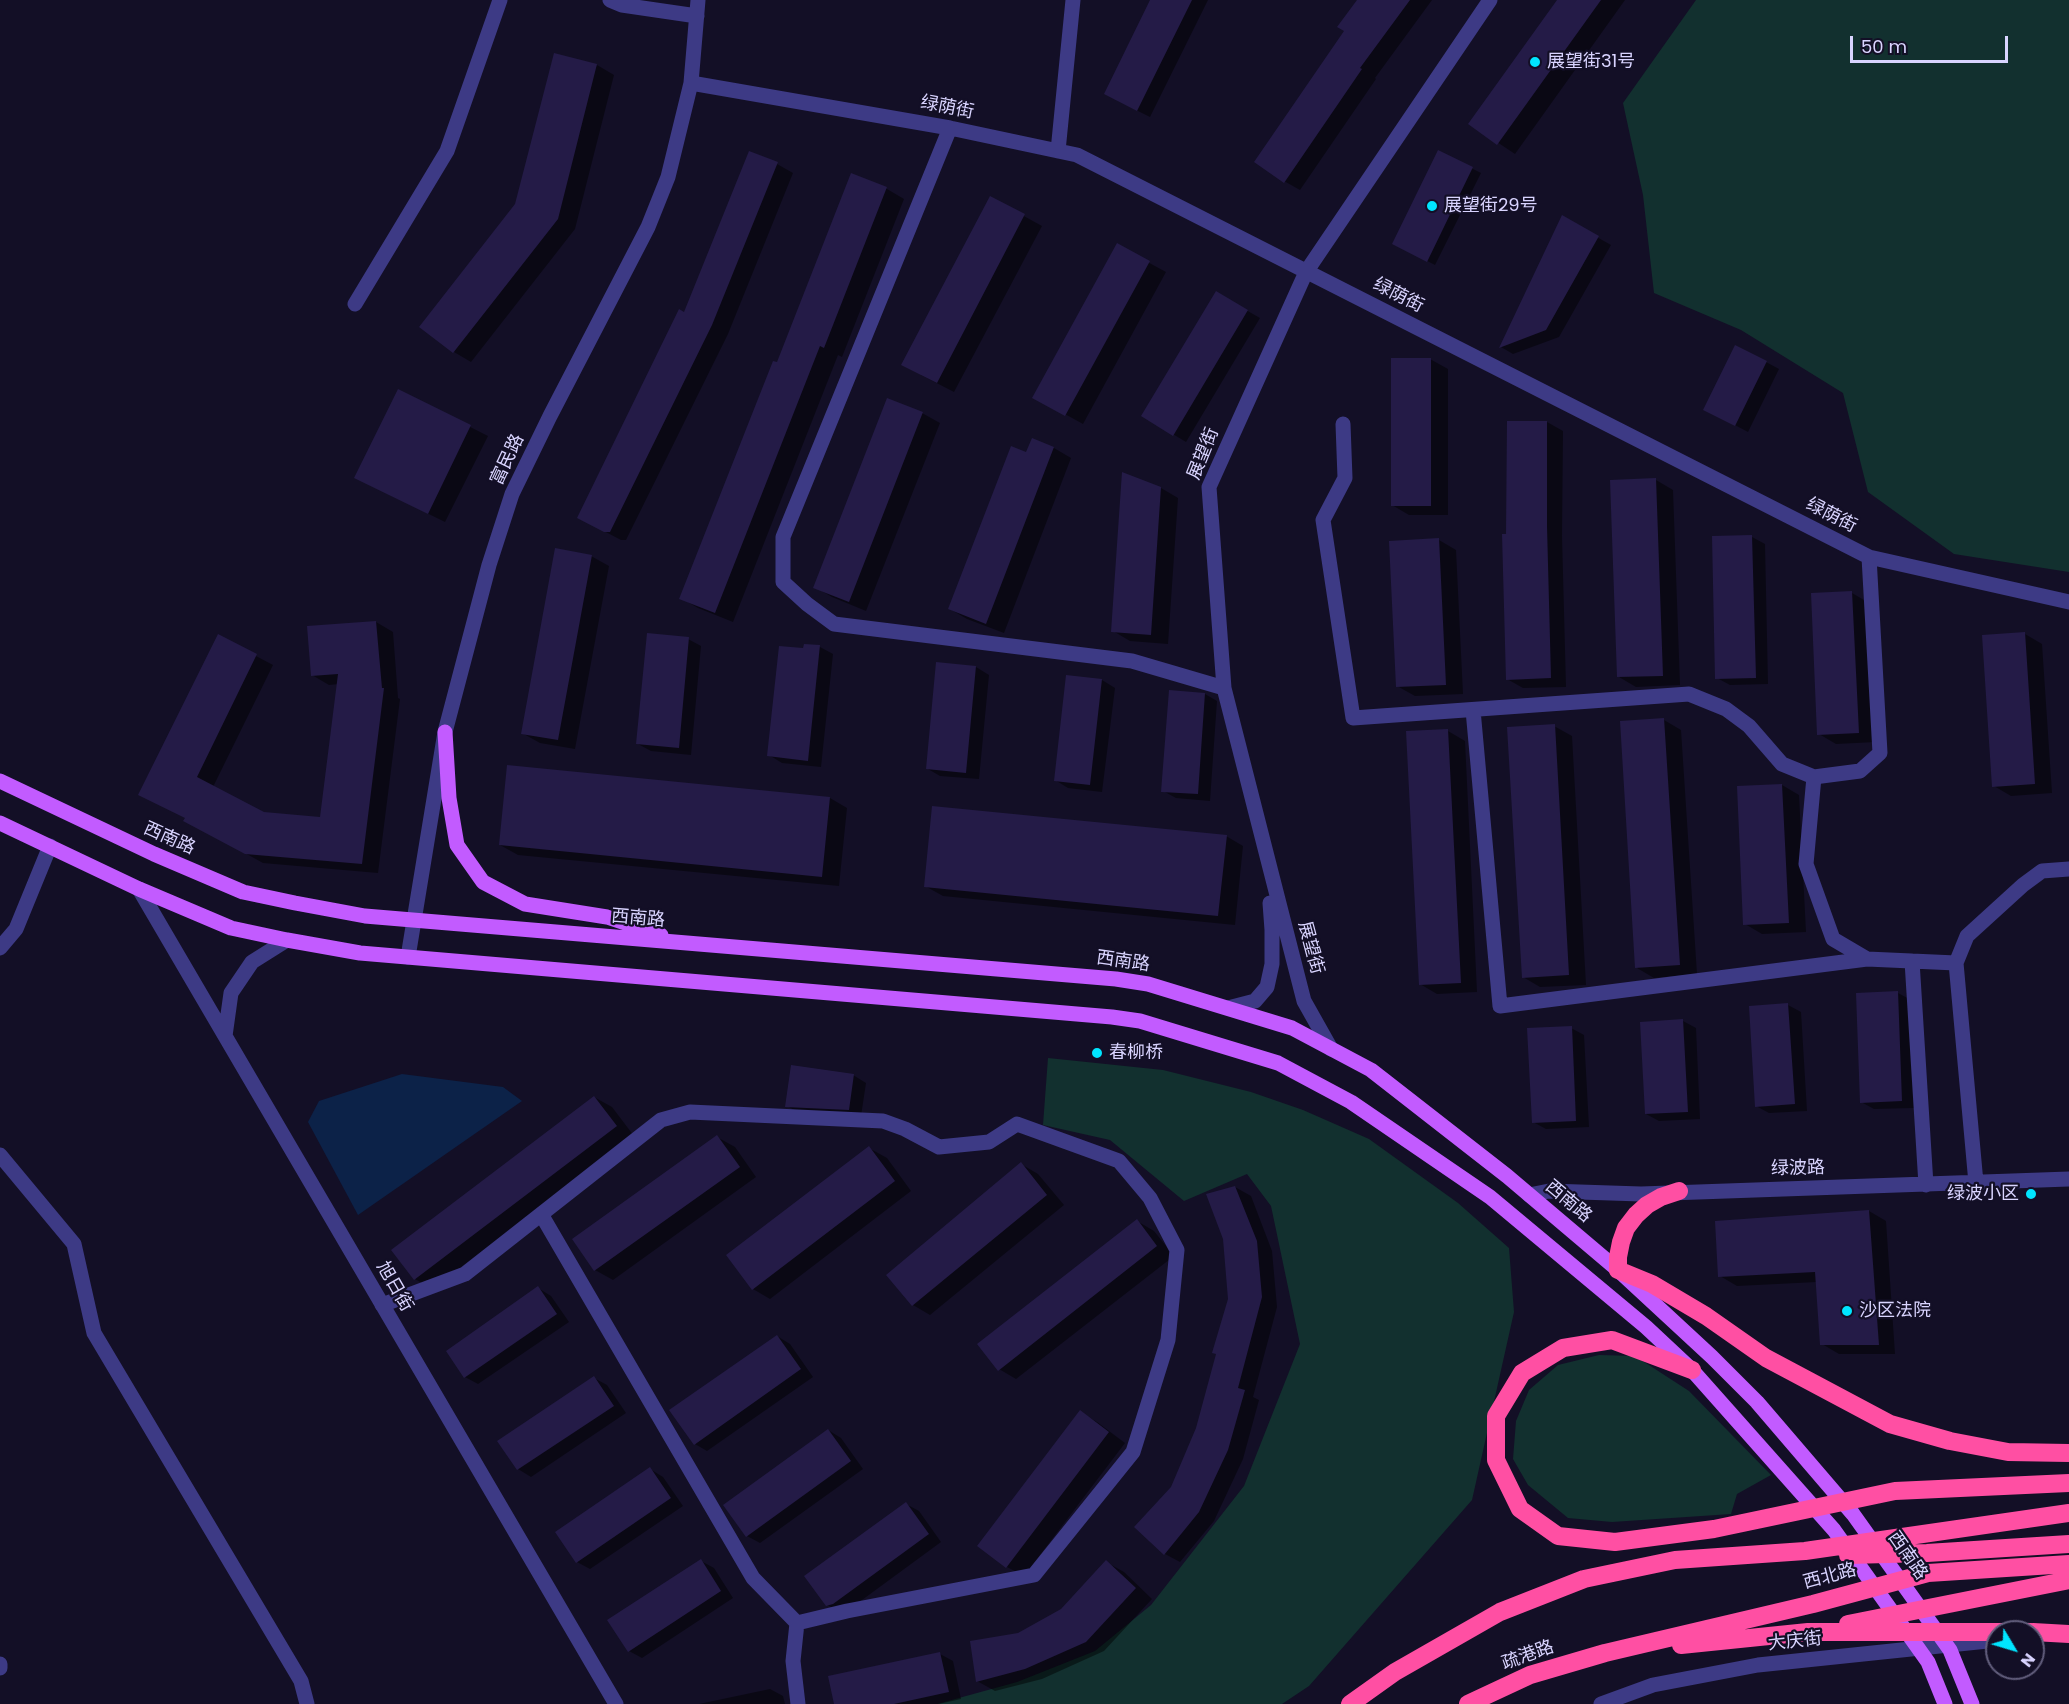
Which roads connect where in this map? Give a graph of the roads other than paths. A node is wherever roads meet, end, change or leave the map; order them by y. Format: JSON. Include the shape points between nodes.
{"nodes":[{"id":1,"x":500,"y":0,"type":"edge"},
{"id":2,"x":610,"y":0,"type":"edge"},
{"id":3,"x":698,"y":0,"type":"edge"},
{"id":4,"x":1074,"y":0,"type":"edge"},
{"id":5,"x":1490,"y":0,"type":"edge"},
{"id":6,"x":697,"y":16,"type":"junction"},
{"id":7,"x":691,"y":83,"type":"junction"},
{"id":8,"x":950,"y":128,"type":"junction"},
{"id":9,"x":1058,"y":151,"type":"junction"},
{"id":10,"x":1306,"y":272,"type":"junction"},
{"id":11,"x":355,"y":304,"type":"dead end"},
{"id":12,"x":1343,"y":424,"type":"dead end"},
{"id":13,"x":1869,"y":557,"type":"junction"},
{"id":14,"x":2069,"y":602,"type":"edge"},
{"id":15,"x":1224,"y":688,"type":"junction"},
{"id":16,"x":1473,"y":710,"type":"junction"},
{"id":17,"x":445,"y":732,"type":"junction"},
{"id":18,"x":1814,"y":777,"type":"junction"},
{"id":19,"x":0,"y":782,"type":"edge"},
{"id":20,"x":0,"y":823,"type":"edge"},
{"id":21,"x":50,"y":846,"type":"junction"},
{"id":22,"x":1265,"y":855,"type":"junction"},
{"id":23,"x":2069,"y":869,"type":"edge"},
{"id":24,"x":139,"y":889,"type":"junction"},
{"id":25,"x":414,"y":919,"type":"junction"},
{"id":26,"x":288,"y":940,"type":"junction"},
{"id":27,"x":687,"y":943,"type":"junction"},
{"id":28,"x":0,"y":948,"type":"edge"},
{"id":29,"x":408,"y":957,"type":"junction"},
{"id":30,"x":1867,"y":959,"type":"junction"},
{"id":31,"x":1912,"y":961,"type":"junction"},
{"id":32,"x":1956,"y":963,"type":"junction"},
{"id":33,"x":1228,"y":1008,"type":"junction"},
{"id":34,"x":225,"y":1036,"type":"junction"},
{"id":35,"x":1331,"y":1048,"type":"junction"},
{"id":36,"x":0,"y":1155,"type":"edge"},
{"id":37,"x":2069,"y":1179,"type":"edge"},
{"id":38,"x":1976,"y":1183,"type":"junction"},
{"id":39,"x":1926,"y":1185,"type":"junction"},
{"id":40,"x":1679,"y":1191,"type":"junction"},
{"id":41,"x":1529,"y":1195,"type":"junction"},
{"id":42,"x":541,"y":1214,"type":"junction"},
{"id":43,"x":1618,"y":1270,"type":"junction"},
{"id":44,"x":382,"y":1305,"type":"junction"},
{"id":45,"x":1692,"y":1370,"type":"junction"},
{"id":46,"x":2069,"y":1453,"type":"edge"},
{"id":47,"x":2069,"y":1483,"type":"edge"},
{"id":48,"x":2069,"y":1513,"type":"edge"},
{"id":49,"x":2069,"y":1544,"type":"edge"},
{"id":50,"x":2069,"y":1564,"type":"edge"},
{"id":51,"x":1584,"y":1579,"type":"junction"},
{"id":52,"x":2069,"y":1580,"type":"edge"},
{"id":53,"x":797,"y":1623,"type":"junction"},
{"id":54,"x":1808,"y":1632,"type":"junction"},
{"id":55,"x":1985,"y":1633,"type":"edge"},
{"id":56,"x":2045,"y":1633,"type":"edge"},
{"id":57,"x":2062,"y":1634,"type":"edge"},
{"id":58,"x":1985,"y":1641,"type":"edge"},
{"id":59,"x":1605,"y":1653,"type":"junction"},
{"id":60,"x":307,"y":1704,"type":"edge"},
{"id":61,"x":616,"y":1704,"type":"edge"},
{"id":62,"x":798,"y":1704,"type":"edge"},
{"id":63,"x":1350,"y":1704,"type":"edge"},
{"id":64,"x":1468,"y":1704,"type":"edge"},
{"id":65,"x":1601,"y":1704,"type":"edge"},
{"id":66,"x":1945,"y":1704,"type":"edge"},
{"id":67,"x":1972,"y":1704,"type":"edge"}],
"edges":[{"from":1,"to":11,"type":"street","via":[[447,151]]},
{"from":2,"to":6,"type":"street"},
{"from":3,"to":6,"type":"street","name":"富民路"},
{"from":4,"to":9,"type":"street"},
{"from":5,"to":10,"type":"street","name":"展望街"},
{"from":6,"to":7,"type":"street","name":"富民路"},
{"from":7,"to":8,"type":"street","name":"绿荫街"},
{"from":7,"to":17,"type":"street","name":"富民路","via":[[668,177],[648,227],[512,494]]},
{"from":8,"to":9,"type":"street","name":"绿荫街"},
{"from":8,"to":15,"type":"street","via":[[783,537],[783,582],[834,624],[1132,661]]},
{"from":9,"to":10,"type":"street","name":"绿荫街","via":[[1077,155]]},
{"from":10,"to":13,"type":"street","name":"绿荫街"},
{"from":10,"to":15,"type":"street","name":"展望街","via":[[1209,487]]},
{"from":12,"to":16,"type":"street","via":[[1345,478],[1323,520],[1353,718]]},
{"from":13,"to":14,"type":"street","name":"绿荫街"},
{"from":13,"to":18,"type":"street","via":[[1880,753],[1860,771]]},
{"from":15,"to":22,"type":"street","name":"展望街"},
{"from":16,"to":18,"type":"street","via":[[1689,694],[1726,709],[1749,726],[1782,764]]},
{"from":16,"to":30,"type":"street","via":[[1500,1006]]},
{"from":17,"to":25,"type":"street","name":"富民路"},
{"from":17,"to":27,"type":"main road","via":[[457,845],[483,882],[525,904],[607,917]]},
{"from":18,"to":30,"type":"street","via":[[1806,864],[1833,939]]},
{"from":19,"to":25,"type":"main road","name":"西南路","via":[[243,891],[365,916]]},
{"from":20,"to":21,"type":"main road"},
{"from":21,"to":24,"type":"main road"},
{"from":21,"to":28,"type":"street","via":[[16,929]]},
{"from":22,"to":33,"type":"street","via":[[1272,930],[1267,987],[1255,1001]]},
{"from":22,"to":35,"type":"street","name":"展望街","via":[[1304,1001]]},
{"from":23,"to":32,"type":"street","via":[[2042,871],[2023,885],[1967,936]]},
{"from":24,"to":26,"type":"main road","via":[[231,928]]},
{"from":24,"to":34,"type":"street","name":"旭日街"},
{"from":25,"to":27,"type":"main road","name":"西南路"},
{"from":25,"to":29,"type":"street","name":"富民路"},
{"from":26,"to":29,"type":"main road","via":[[360,954]]},
{"from":26,"to":34,"type":"street","via":[[252,962],[231,993]]},
{"from":27,"to":33,"type":"main road","name":"西南路","via":[[1116,979],[1148,984]]},
{"from":29,"to":45,"type":"main road","via":[[1112,1017],[1140,1021],[1278,1062],[1351,1102],[1490,1197]]},
{"from":30,"to":31,"type":"street"},
{"from":31,"to":32,"type":"street"},
{"from":31,"to":39,"type":"street"},
{"from":32,"to":38,"type":"street"},
{"from":33,"to":35,"type":"main road","name":"西南路","via":[[1293,1028]]},
{"from":34,"to":44,"type":"street","name":"旭日街"},
{"from":35,"to":41,"type":"main road","name":"西南路","via":[[1371,1070]]},
{"from":36,"to":60,"type":"street","via":[[74,1244],[94,1333],[301,1681]]},
{"from":37,"to":38,"type":"street","name":"绿波路"},
{"from":38,"to":39,"type":"street","name":"绿波路"},
{"from":39,"to":40,"type":"street","name":"绿波路"},
{"from":40,"to":41,"type":"street","name":"绿波路","via":[[1549,1191]]},
{"from":40,"to":43,"type":"highway","via":[[1661,1197],[1636,1215],[1621,1242]]},
{"from":41,"to":43,"type":"main road","name":"西南路"},
{"from":42,"to":44,"type":"street","via":[[465,1274]]},
{"from":42,"to":53,"type":"street","via":[[753,1578]]},
{"from":42,"to":53,"type":"street","via":[[661,1120],[690,1112],[883,1121],[939,1147],[989,1142],[1017,1124],[1119,1161],[1150,1198],[1178,1250],[1168,1340],[1133,1452],[1034,1575]]},
{"from":43,"to":46,"type":"highway","via":[[1652,1284],[1766,1358],[1890,1424],[2008,1452]]},
{"from":43,"to":67,"type":"main road","name":"西南路","via":[[1757,1402],[1853,1514],[1950,1650]]},
{"from":44,"to":61,"type":"street","name":"旭日街"},
{"from":45,"to":47,"type":"highway","via":[[1612,1340],[1563,1348],[1522,1373],[1496,1416],[1496,1460],[1520,1509],[1558,1536],[1615,1542],[1714,1529],[1895,1491]]},
{"from":45,"to":66,"type":"main road","via":[[1834,1530],[1928,1662]]},
{"from":48,"to":51,"type":"highway","via":[[1805,1551],[1675,1560]]},
{"from":49,"to":51,"type":"highway","name":"西北路","via":[[1820,1556]]},
{"from":50,"to":59,"type":"highway","name":"西北路","via":[[1928,1573]]},
{"from":51,"to":63,"type":"highway","via":[[1500,1612],[1395,1672]]},
{"from":52,"to":54,"type":"highway"},
{"from":53,"to":62,"type":"street","via":[[794,1661]]},
{"from":54,"to":55,"type":"highway"},
{"from":54,"to":59,"type":"highway"},
{"from":56,"to":57,"type":"highway"},
{"from":58,"to":65,"type":"street","name":"大庆街","via":[[1758,1665],[1653,1684]]},
{"from":59,"to":64,"type":"highway","name":"疏港路","via":[[1530,1675]]}]}
